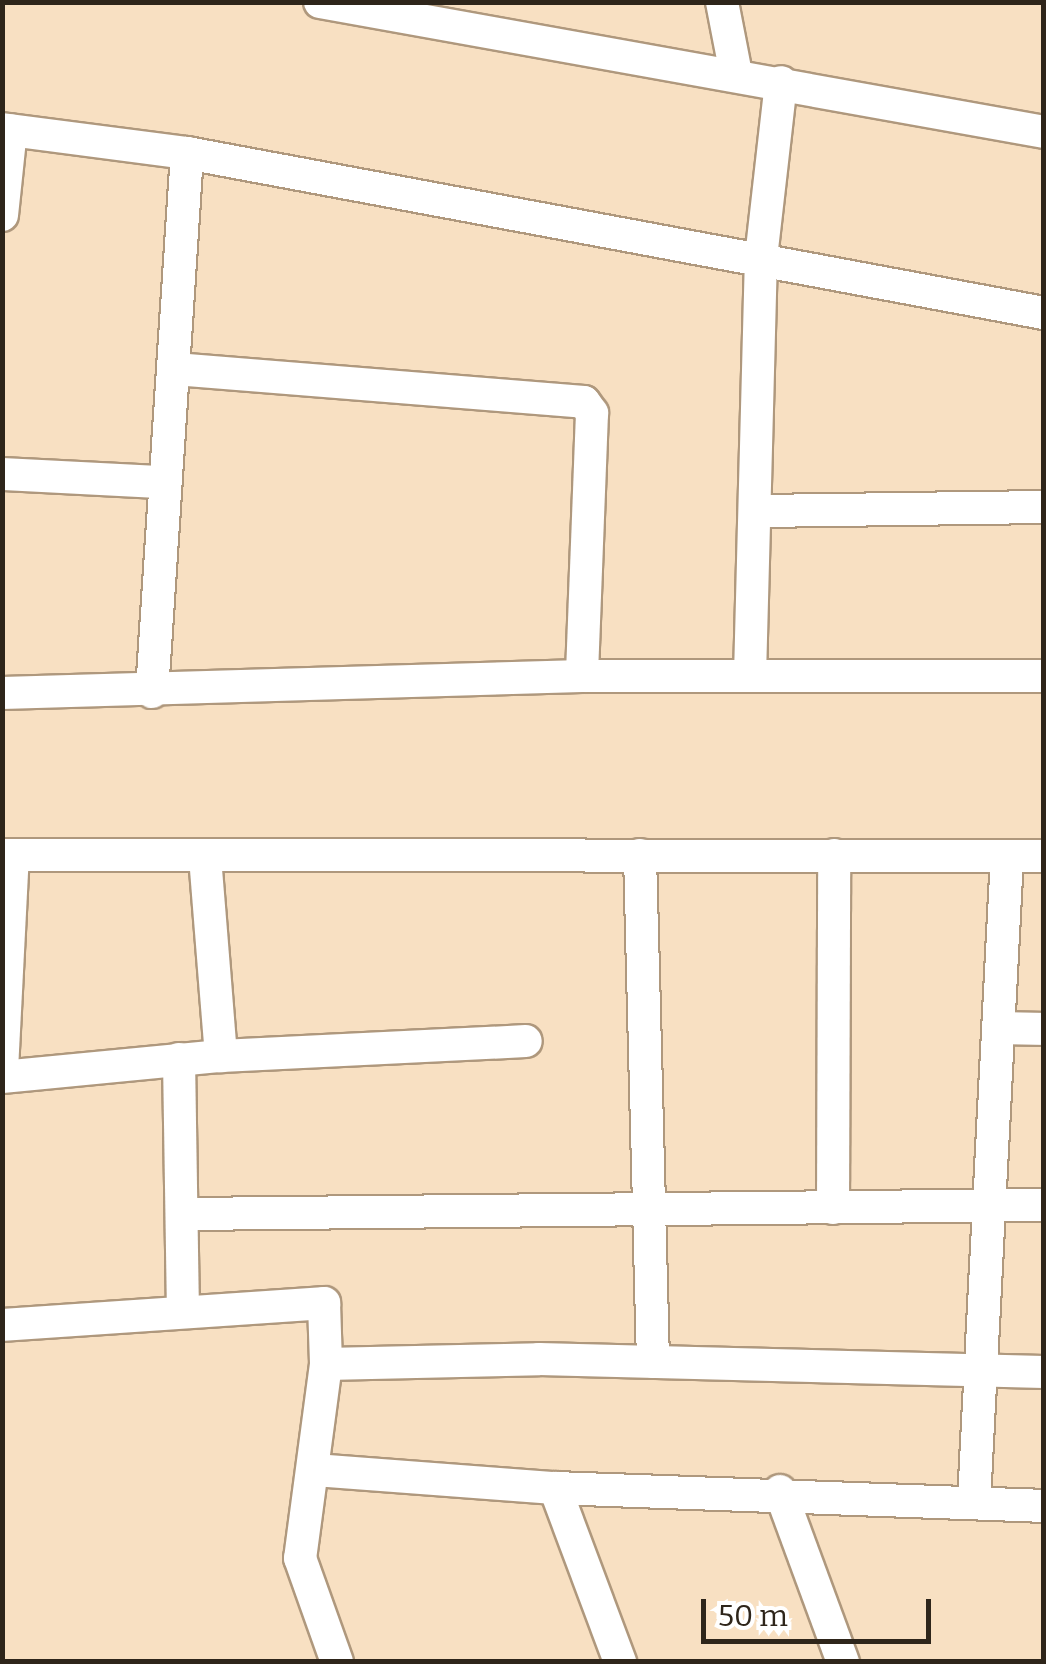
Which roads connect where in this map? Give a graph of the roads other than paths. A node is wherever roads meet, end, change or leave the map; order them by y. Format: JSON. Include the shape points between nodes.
{"nodes":[{"id":1,"x":320,"y":2,"type":"edge"},
{"id":2,"x":722,"y":2,"type":"edge"},
{"id":3,"x":736,"y":74,"type":"junction"},
{"id":4,"x":781,"y":82,"type":"junction"},
{"id":5,"x":7,"y":129,"type":"edge"},
{"id":6,"x":1044,"y":132,"type":"edge"},
{"id":7,"x":187,"y":153,"type":"junction"},
{"id":8,"x":2,"y":215,"type":"edge"},
{"id":9,"x":761,"y":258,"type":"junction"},
{"id":10,"x":1044,"y":313,"type":"edge"},
{"id":11,"x":175,"y":368,"type":"junction"},
{"id":12,"x":2,"y":474,"type":"edge"},
{"id":13,"x":162,"y":482,"type":"junction"},
{"id":14,"x":1044,"y":506,"type":"edge"},
{"id":15,"x":758,"y":511,"type":"junction"},
{"id":16,"x":582,"y":676,"type":"junction"},
{"id":17,"x":750,"y":676,"type":"junction"},
{"id":18,"x":1044,"y":676,"type":"edge"},
{"id":19,"x":152,"y":692,"type":"junction"},
{"id":20,"x":2,"y":693,"type":"edge"},
{"id":21,"x":640,"y":854,"type":"junction"},
{"id":22,"x":8,"y":855,"type":"edge"},
{"id":23,"x":834,"y":855,"type":"junction"},
{"id":24,"x":1044,"y":856,"type":"edge"},
{"id":25,"x":204,"y":857,"type":"junction"},
{"id":26,"x":1007,"y":857,"type":"junction"},
{"id":27,"x":1001,"y":1028,"type":"junction"},
{"id":28,"x":1044,"y":1029,"type":"edge"},
{"id":29,"x":526,"y":1042,"type":"dead end"},
{"id":30,"x":221,"y":1056,"type":"junction"},
{"id":31,"x":179,"y":1059,"type":"junction"},
{"id":32,"x":2,"y":1073,"type":"edge"},
{"id":33,"x":1044,"y":1205,"type":"edge"},
{"id":34,"x":993,"y":1206,"type":"junction"},
{"id":35,"x":647,"y":1208,"type":"junction"},
{"id":36,"x":833,"y":1208,"type":"junction"},
{"id":37,"x":186,"y":1214,"type":"junction"},
{"id":38,"x":184,"y":1312,"type":"junction"},
{"id":39,"x":2,"y":1325,"type":"edge"},
{"id":40,"x":653,"y":1362,"type":"junction"},
{"id":41,"x":326,"y":1364,"type":"junction"},
{"id":42,"x":982,"y":1370,"type":"junction"},
{"id":43,"x":1044,"y":1372,"type":"edge"},
{"id":44,"x":314,"y":1470,"type":"junction"},
{"id":45,"x":555,"y":1488,"type":"junction"},
{"id":46,"x":780,"y":1491,"type":"junction"},
{"id":47,"x":974,"y":1502,"type":"junction"},
{"id":48,"x":1044,"y":1506,"type":"edge"},
{"id":49,"x":336,"y":1662,"type":"edge"},
{"id":50,"x":620,"y":1662,"type":"edge"},
{"id":51,"x":843,"y":1662,"type":"edge"}],
"edges":[{"from":1,"to":3,"type":"street"},
{"from":2,"to":3,"type":"street"},
{"from":3,"to":4,"type":"street"},
{"from":4,"to":6,"type":"street"},
{"from":4,"to":9,"type":"street"},
{"from":5,"to":7,"type":"street"},
{"from":5,"to":8,"type":"street"},
{"from":7,"to":9,"type":"street"},
{"from":7,"to":11,"type":"street"},
{"from":9,"to":10,"type":"street"},
{"from":9,"to":15,"type":"street"},
{"from":11,"to":13,"type":"street"},
{"from":11,"to":16,"type":"street","via":[[584,402],[592,413]]},
{"from":12,"to":13,"type":"street"},
{"from":13,"to":19,"type":"street"},
{"from":14,"to":15,"type":"street"},
{"from":15,"to":17,"type":"street"},
{"from":16,"to":17,"type":"street"},
{"from":16,"to":19,"type":"street"},
{"from":17,"to":18,"type":"street"},
{"from":19,"to":20,"type":"street"},
{"from":21,"to":23,"type":"street"},
{"from":21,"to":25,"type":"street"},
{"from":21,"to":35,"type":"street"},
{"from":22,"to":25,"type":"street"},
{"from":22,"to":32,"type":"street"},
{"from":23,"to":26,"type":"street"},
{"from":23,"to":36,"type":"street"},
{"from":24,"to":26,"type":"street"},
{"from":25,"to":30,"type":"street"},
{"from":26,"to":27,"type":"street"},
{"from":27,"to":28,"type":"street"},
{"from":27,"to":34,"type":"street"},
{"from":29,"to":30,"type":"street"},
{"from":30,"to":31,"type":"street"},
{"from":31,"to":32,"type":"street"},
{"from":31,"to":37,"type":"street"},
{"from":33,"to":34,"type":"street"},
{"from":34,"to":36,"type":"street"},
{"from":34,"to":42,"type":"street"},
{"from":35,"to":36,"type":"street"},
{"from":35,"to":37,"type":"street"},
{"from":35,"to":40,"type":"street"},
{"from":37,"to":38,"type":"street"},
{"from":38,"to":39,"type":"street"},
{"from":38,"to":41,"type":"street","via":[[324,1303]]},
{"from":40,"to":41,"type":"street"},
{"from":40,"to":42,"type":"street"},
{"from":41,"to":44,"type":"street"},
{"from":42,"to":43,"type":"street"},
{"from":42,"to":47,"type":"street"},
{"from":44,"to":45,"type":"street"},
{"from":44,"to":49,"type":"street","via":[[300,1558]]},
{"from":45,"to":46,"type":"street"},
{"from":45,"to":50,"type":"street"},
{"from":46,"to":47,"type":"street"},
{"from":46,"to":51,"type":"street"},
{"from":47,"to":48,"type":"street"}]}
